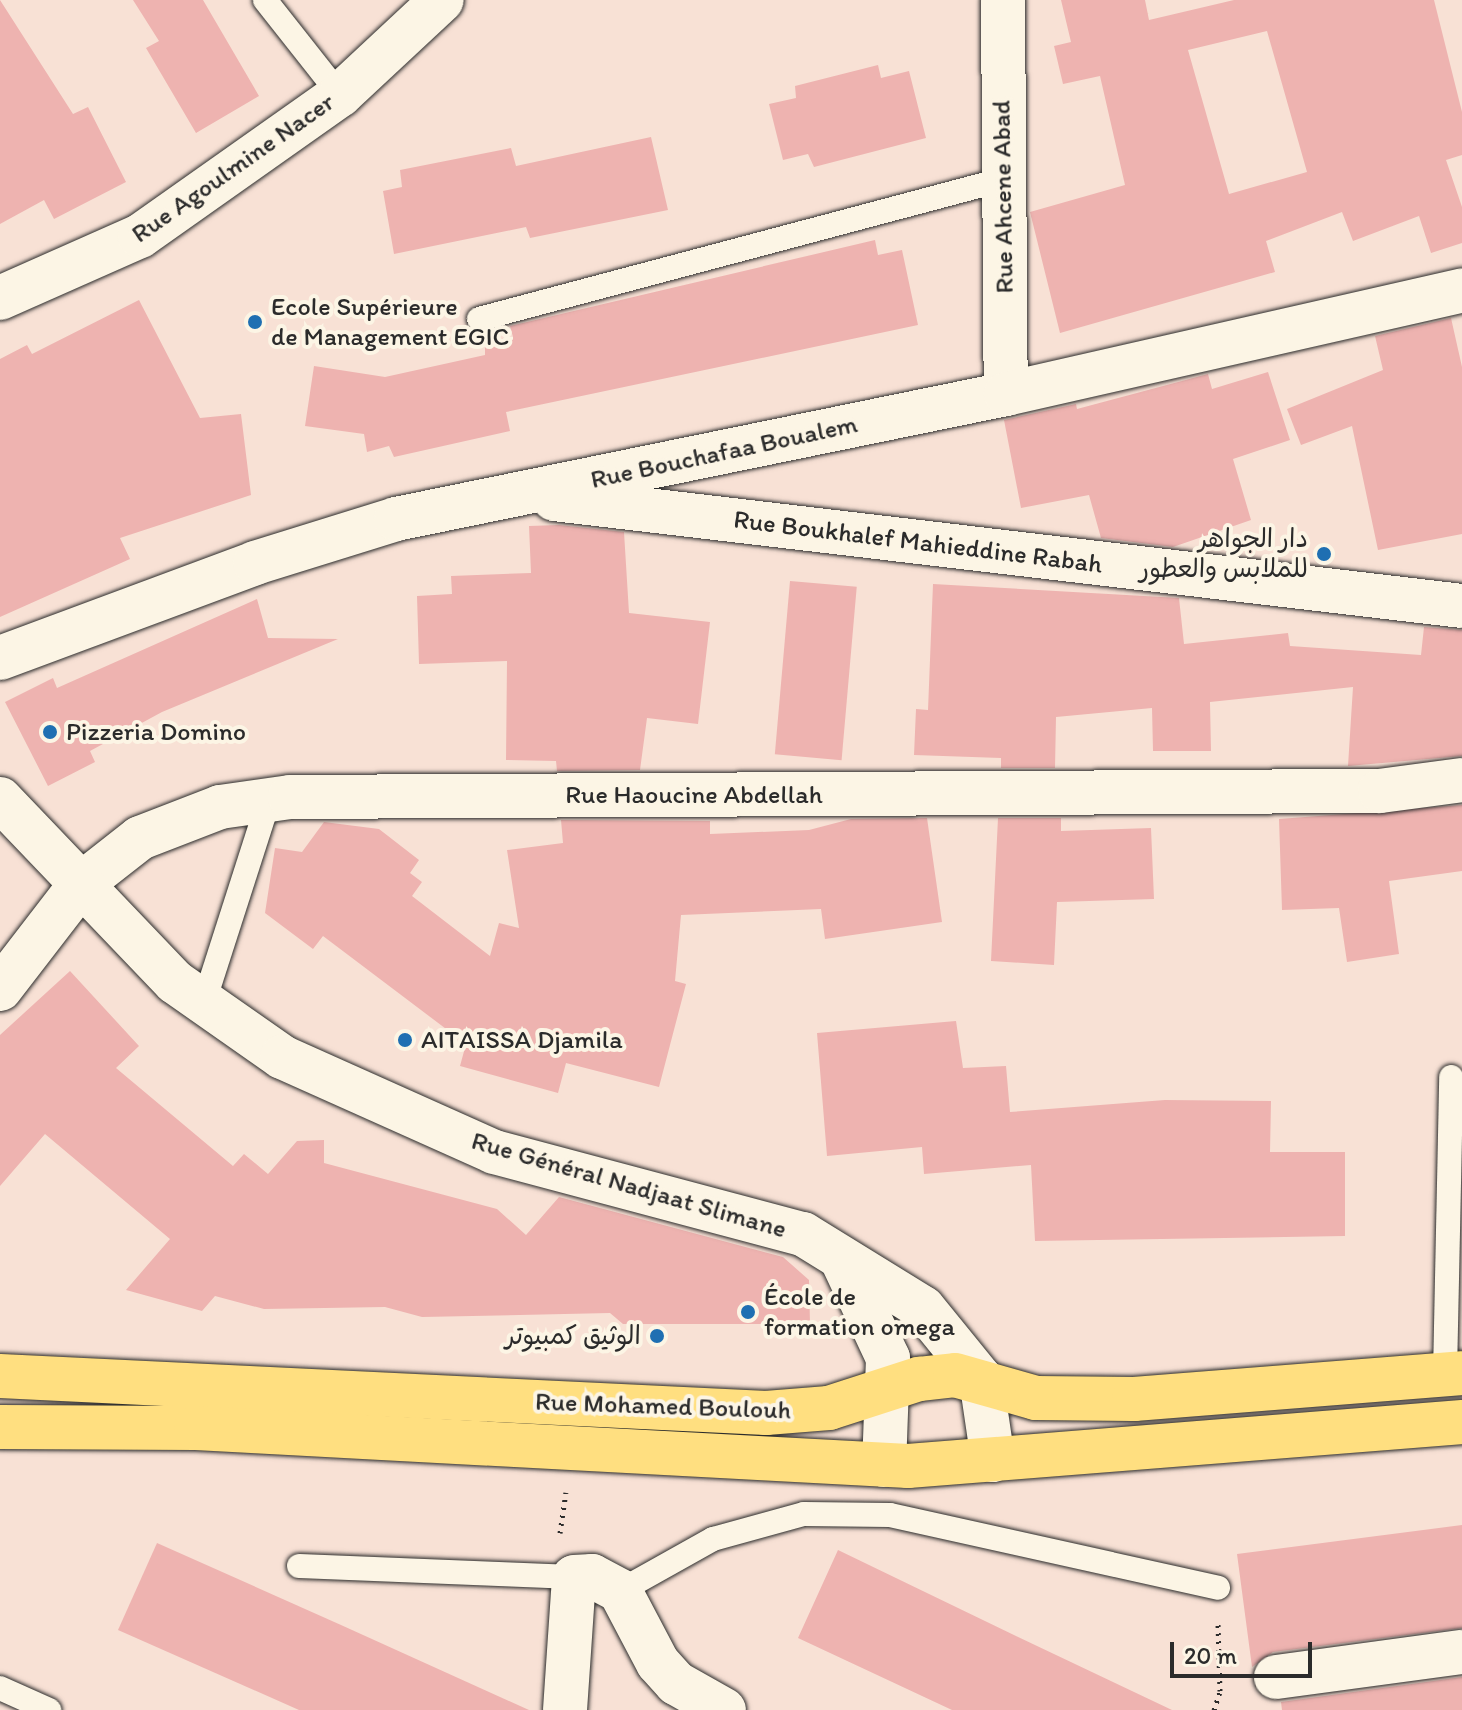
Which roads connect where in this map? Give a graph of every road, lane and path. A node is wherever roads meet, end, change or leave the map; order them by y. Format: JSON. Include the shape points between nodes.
{"nodes":[{"id":1,"x":265,"y":0,"type":"edge"},
{"id":2,"x":442,"y":0,"type":"edge"},
{"id":3,"x":1003,"y":0,"type":"edge"},
{"id":4,"x":340,"y":95,"type":"junction"},
{"id":5,"x":1001,"y":180,"type":"junction"},
{"id":6,"x":1462,"y":290,"type":"edge"},
{"id":7,"x":0,"y":298,"type":"edge"},
{"id":8,"x":479,"y":319,"type":"dead end"},
{"id":9,"x":1006,"y":394,"type":"junction"},
{"id":10,"x":516,"y":495,"type":"junction"},
{"id":11,"x":1462,"y":606,"type":"edge"},
{"id":12,"x":0,"y":658,"type":"edge"},
{"id":13,"x":1462,"y":780,"type":"edge"},
{"id":14,"x":0,"y":799,"type":"edge"},
{"id":15,"x":269,"y":800,"type":"junction"},
{"id":16,"x":80,"y":885,"type":"junction"},
{"id":17,"x":0,"y":989,"type":"edge"},
{"id":18,"x":204,"y":1002,"type":"junction"},
{"id":19,"x":1451,"y":1077,"type":"dead end"},
{"id":20,"x":842,"y":1259,"type":"junction"},
{"id":21,"x":1454,"y":1373,"type":"edge"},
{"id":22,"x":0,"y":1376,"type":"edge"},
{"id":23,"x":981,"y":1379,"type":"junction"},
{"id":24,"x":886,"y":1391,"type":"junction"},
{"id":25,"x":1462,"y":1422,"type":"edge"},
{"id":26,"x":0,"y":1427,"type":"edge"},
{"id":27,"x":993,"y":1460,"type":"junction"},
{"id":28,"x":884,"y":1465,"type":"junction"},
{"id":29,"x":299,"y":1566,"type":"dead end"},
{"id":30,"x":574,"y":1577,"type":"junction"},
{"id":31,"x":1218,"y":1588,"type":"joint"},
{"id":32,"x":620,"y":1591,"type":"junction"},
{"id":33,"x":1462,"y":1652,"type":"edge"},
{"id":34,"x":1276,"y":1677,"type":"dead end"},
{"id":35,"x":0,"y":1688,"type":"edge"},
{"id":36,"x":49,"y":1710,"type":"edge"},
{"id":37,"x":565,"y":1710,"type":"edge"},
{"id":38,"x":724,"y":1710,"type":"edge"},
{"id":39,"x":1214,"y":1710,"type":"edge"}],
"edges":[{"from":1,"to":4,"type":"lane"},
{"from":2,"to":4,"type":"street","name":"Rue Agoulmine Nacer"},
{"from":3,"to":5,"type":"street","name":"Rue Ahcene Abad"},
{"from":4,"to":7,"type":"street","name":"Rue Agoulmine Nacer","via":[[140,236]]},
{"from":5,"to":8,"type":"lane"},
{"from":5,"to":9,"type":"street","name":"Rue Ahcene Abad"},
{"from":6,"to":9,"type":"street","name":"Rue Bouchafaa Boualem"},
{"from":9,"to":10,"type":"street","name":"Rue Bouchafaa Boualem"},
{"from":10,"to":11,"type":"street","name":"Rue Boukhalef Mahieddine Rabah"},
{"from":10,"to":12,"type":"street","name":"Rue Bouchafaa Boualem","via":[[396,519],[255,563]]},
{"from":13,"to":15,"type":"street","name":"Rue Haoucine Abdellah","via":[[1380,791]]},
{"from":14,"to":16,"type":"street","name":"Rue Général Nadjaat Slimane"},
{"from":15,"to":16,"type":"street","name":"Rue Haoucine Abdellah","via":[[220,807],[140,838]]},
{"from":15,"to":18,"type":"lane"},
{"from":16,"to":17,"type":"street","name":"Rue Haoucine Abdellah"},
{"from":16,"to":18,"type":"street","name":"Rue Général Nadjaat Slimane","via":[[175,982]]},
{"from":18,"to":20,"type":"street","name":"Rue Général Nadjaat Slimane","via":[[282,1057],[494,1152],[803,1234]]},
{"from":19,"to":21,"type":"lane"},
{"from":20,"to":23,"type":"street","name":"Rue Général Nadjaat Slimane","via":[[923,1308]]},
{"from":20,"to":24,"type":"street","via":[[888,1358]]},
{"from":21,"to":23,"type":"main road","name":"Rue Mohamed Boulouh","via":[[1134,1399],[1036,1398]]},
{"from":22,"to":24,"type":"main road","name":"Rue Mohamed Boulouh","via":[[766,1413],[829,1408]]},
{"from":23,"to":24,"type":"main road","name":"Rue Mohamed Boulouh","via":[[919,1379]]},
{"from":23,"to":27,"type":"street"},
{"from":24,"to":28,"type":"street"},
{"from":25,"to":27,"type":"main road"},
{"from":26,"to":28,"type":"main road","via":[[196,1428]]},
{"from":27,"to":28,"type":"main road"},
{"from":29,"to":30,"type":"lane"},
{"from":30,"to":32,"type":"street","via":[[592,1576]]},
{"from":30,"to":37,"type":"street"},
{"from":31,"to":32,"type":"lane","via":[[890,1515],[804,1514],[713,1539]]},
{"from":31,"to":39,"type":"path","via":[[1220,1691]]},
{"from":32,"to":38,"type":"street","via":[[658,1663],[676,1683]]},
{"from":33,"to":34,"type":"street"},
{"from":35,"to":36,"type":"lane"}]}
